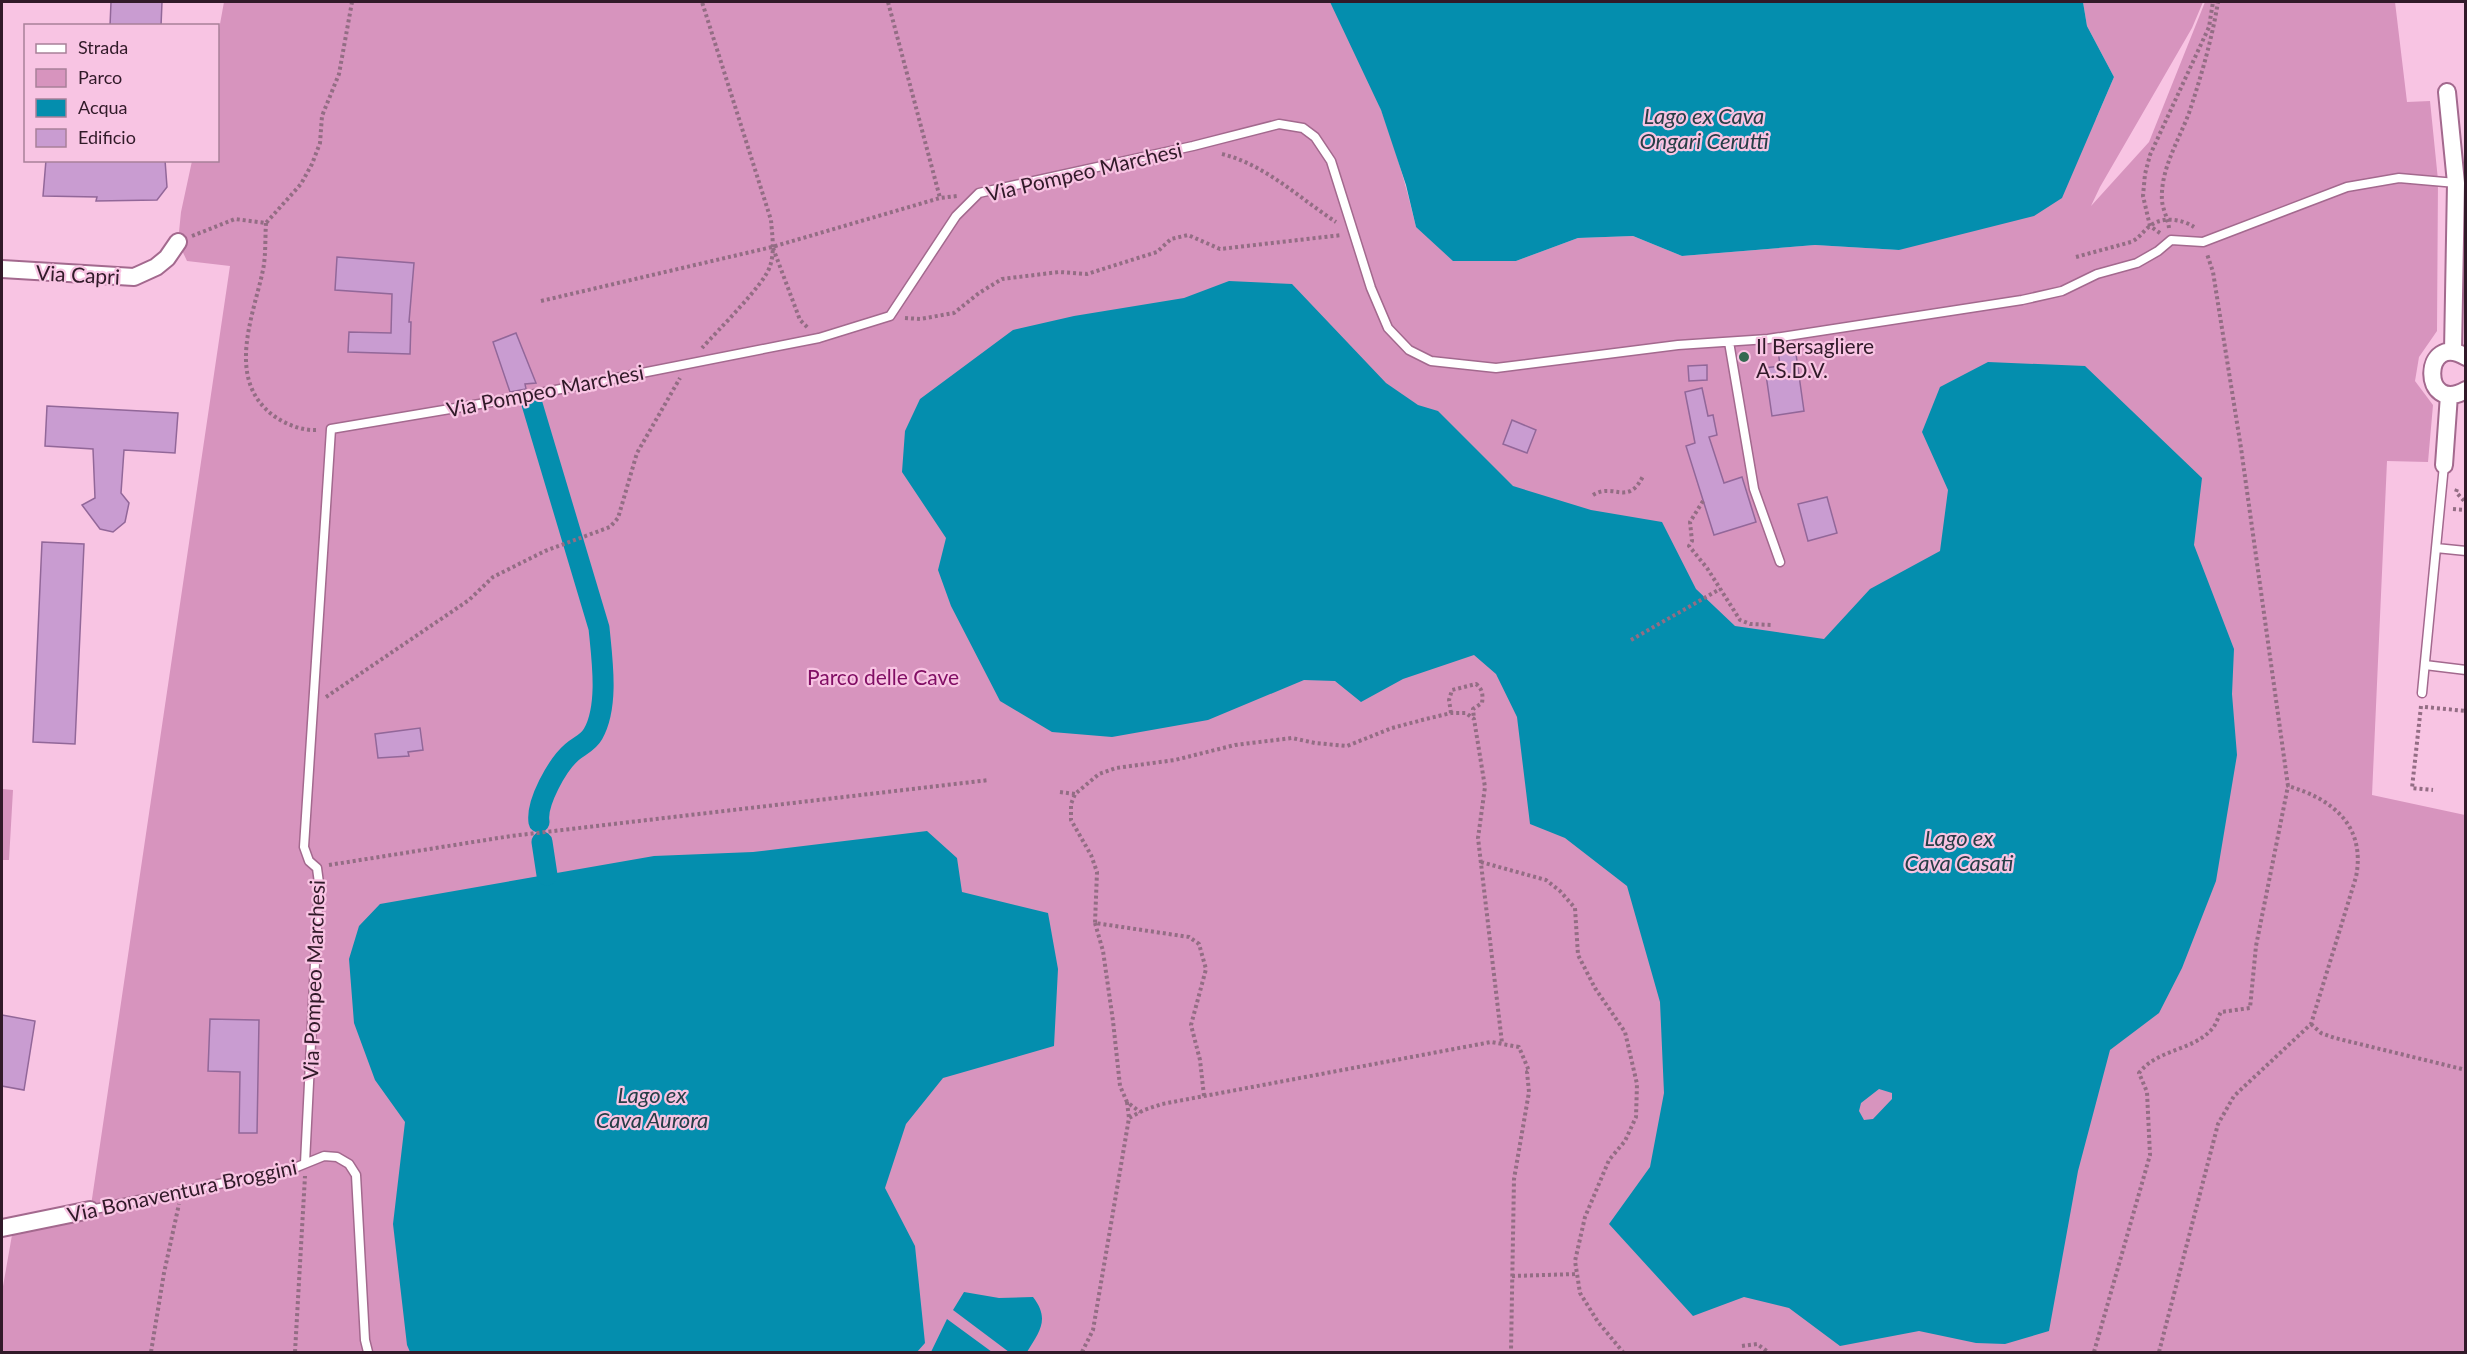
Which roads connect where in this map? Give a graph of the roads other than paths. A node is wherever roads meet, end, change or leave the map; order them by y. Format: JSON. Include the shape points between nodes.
{"nodes":[{"id":1,"x":2447,"y":92,"type":"dead end"},
{"id":2,"x":2456,"y":183,"type":"junction"},
{"id":3,"x":178,"y":242,"type":"road end"},
{"id":4,"x":2,"y":269,"type":"edge"},
{"id":5,"x":1728,"y":342,"type":"junction"},
{"id":6,"x":2459,"y":355,"type":"edge"},
{"id":7,"x":2466,"y":390,"type":"edge"},
{"id":8,"x":2449,"y":395,"type":"junction"},
{"id":9,"x":2444,"y":465,"type":"joint"},
{"id":10,"x":2436,"y":548,"type":"junction"},
{"id":11,"x":2466,"y":551,"type":"edge"},
{"id":12,"x":1780,"y":562,"type":"dead end"},
{"id":13,"x":2425,"y":665,"type":"junction"},
{"id":14,"x":2466,"y":670,"type":"edge"},
{"id":15,"x":2422,"y":693,"type":"road end"},
{"id":16,"x":305,"y":1163,"type":"junction"},
{"id":17,"x":90,"y":1210,"type":"joint"},
{"id":18,"x":2,"y":1228,"type":"edge"},
{"id":19,"x":368,"y":1353,"type":"edge"}],
"edges":[{"from":1,"to":2,"type":"street"},
{"from":2,"to":5,"type":"lane","name":"Via Pompeo Marchesi","via":[[2399,178],[2347,187],[2203,242],[2171,240],[2147,258],[2097,274],[2062,291],[2022,300]]},
{"from":2,"to":6,"type":"street"},
{"from":3,"to":4,"type":"street","name":"Via Capri","via":[[156,267],[134,277]]},
{"from":5,"to":12,"type":"lane","via":[[1754,489]]},
{"from":5,"to":16,"type":"lane","name":"Via Pompeo Marchesi","via":[[1496,368],[1431,361],[1409,350],[1385,323],[1328,156],[1303,128],[1279,124],[979,194],[956,216],[890,316],[819,338],[515,398],[331,429],[304,847],[316,867],[319,883]]},
{"from":6,"to":8,"type":"street","via":[[2447,353],[2436,359],[2431,371],[2433,384]]},
{"from":7,"to":8,"type":"street"},
{"from":8,"to":9,"type":"street"},
{"from":9,"to":10,"type":"lane"},
{"from":10,"to":11,"type":"lane"},
{"from":10,"to":13,"type":"lane"},
{"from":13,"to":14,"type":"lane"},
{"from":13,"to":15,"type":"lane"},
{"from":16,"to":17,"type":"lane","name":"Via Bonaventura Broggini","via":[[292,1169]]},
{"from":16,"to":19,"type":"lane","name":"Via Bonaventura Broggini","via":[[324,1156],[337,1157],[349,1164],[356,1175],[364,1340]]},
{"from":17,"to":18,"type":"street","name":"Via Bonaventura Broggini"}]}
